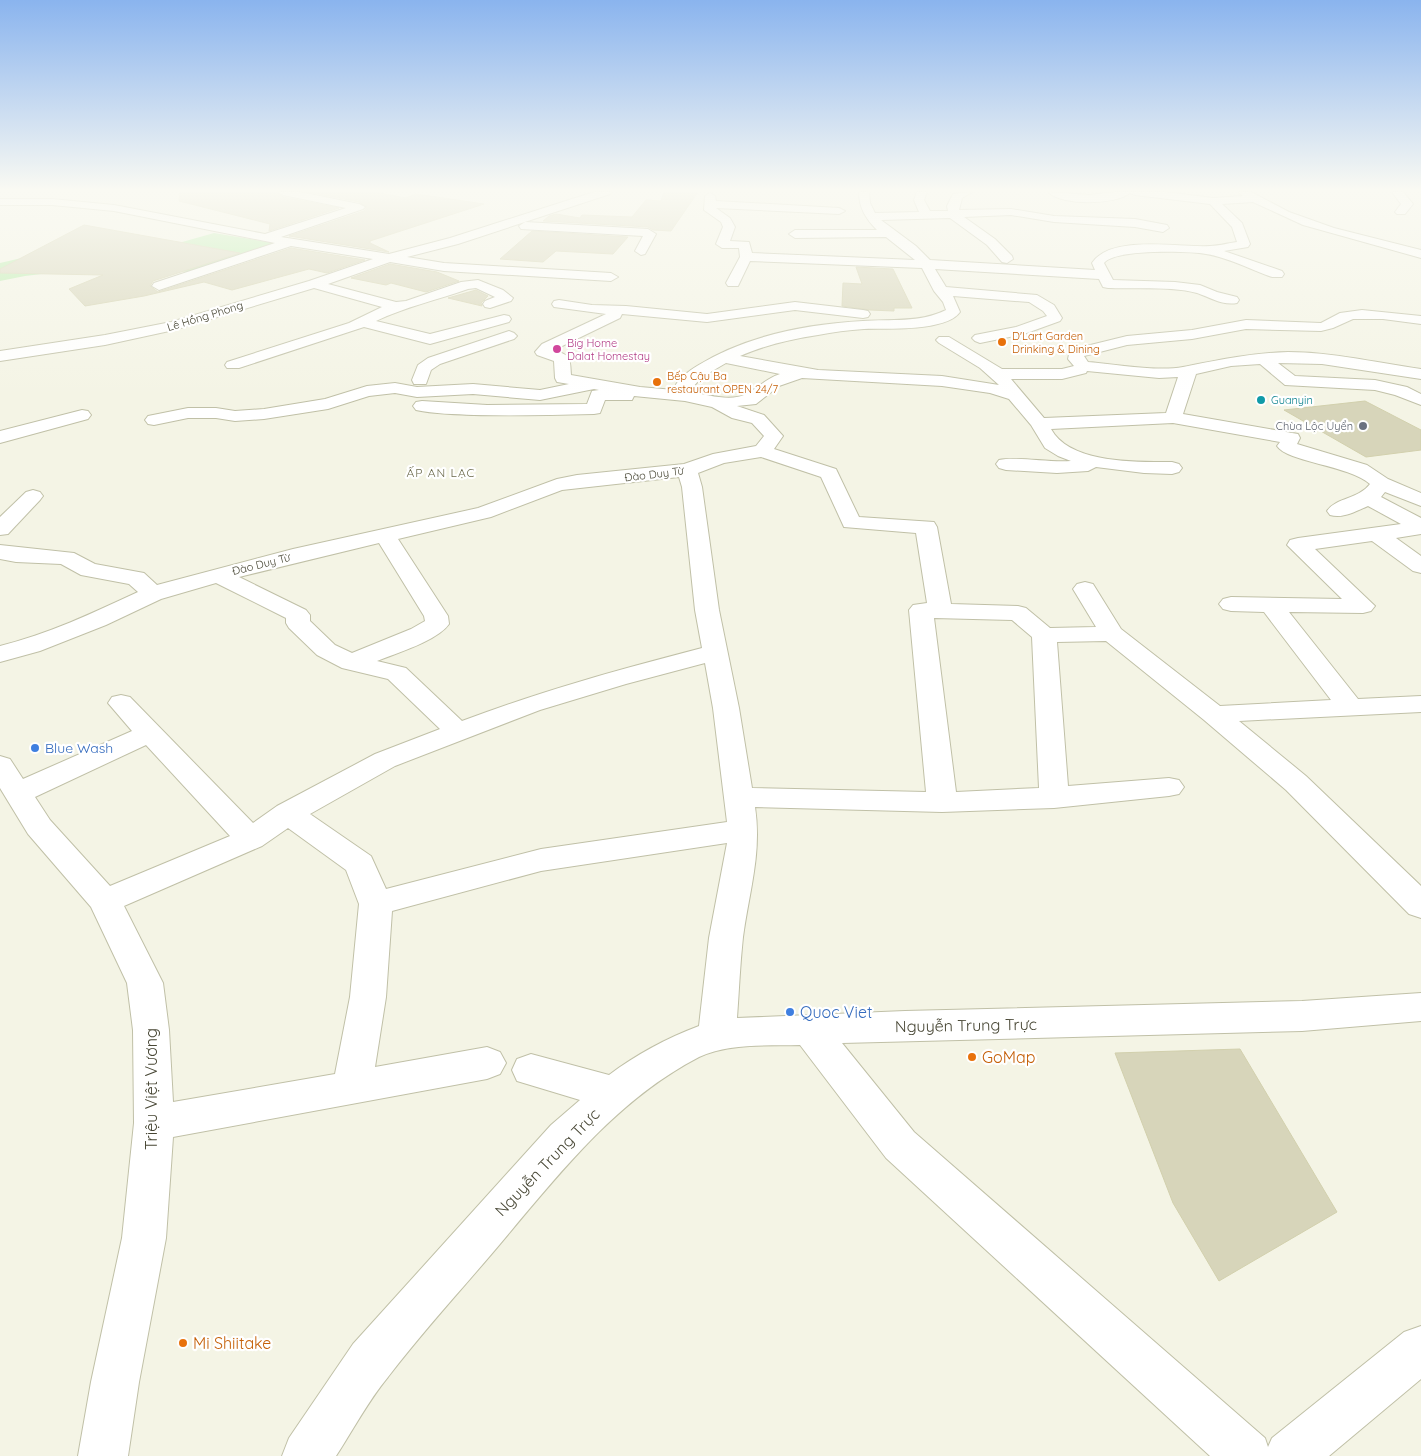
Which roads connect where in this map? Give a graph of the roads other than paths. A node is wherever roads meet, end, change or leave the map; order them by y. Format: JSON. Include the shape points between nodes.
{"nodes":[{"id":1,"x":238,"y":260,"type":"edge"},
{"id":2,"x":384,"y":260,"type":"edge"},
{"id":3,"x":405,"y":260,"type":"edge"},
{"id":4,"x":745,"y":260,"type":"edge"},
{"id":5,"x":821,"y":260,"type":"edge"},
{"id":6,"x":921,"y":260,"type":"edge"},
{"id":7,"x":1100,"y":260,"type":"edge"},
{"id":8,"x":1237,"y":260,"type":"edge"},
{"id":9,"x":925,"y":264,"type":"junction"},
{"id":10,"x":1277,"y":274,"type":"dead end"},
{"id":11,"x":611,"y":276,"type":"dead end"},
{"id":12,"x":1104,"y":276,"type":"junction"},
{"id":13,"x":733,"y":283,"type":"dead end"},
{"id":14,"x":314,"y":284,"type":"junction"},
{"id":15,"x":159,"y":286,"type":"dead end"},
{"id":16,"x":941,"y":291,"type":"junction"},
{"id":17,"x":1232,"y":300,"type":"dead end"},
{"id":18,"x":490,"y":304,"type":"dead end"},
{"id":19,"x":559,"y":304,"type":"dead end"},
{"id":20,"x":394,"y":307,"type":"junction"},
{"id":21,"x":953,"y":312,"type":"junction"},
{"id":22,"x":615,"y":315,"type":"dead end"},
{"id":23,"x":504,"y":319,"type":"dead end"},
{"id":24,"x":1421,"y":320,"type":"edge"},
{"id":25,"x":362,"y":322,"type":"junction"},
{"id":26,"x":477,"y":326,"type":"junction"},
{"id":27,"x":509,"y":336,"type":"junction"},
{"id":28,"x":980,"y":338,"type":"dead end"},
{"id":29,"x":944,"y":340,"type":"dead end"},
{"id":30,"x":548,"y":347,"type":"junction"},
{"id":31,"x":0,"y":356,"type":"edge"},
{"id":32,"x":724,"y":358,"type":"junction"},
{"id":33,"x":1263,"y":358,"type":"junction"},
{"id":34,"x":233,"y":365,"type":"dead end"},
{"id":35,"x":1083,"y":366,"type":"junction"},
{"id":36,"x":1189,"y":370,"type":"junction"},
{"id":37,"x":800,"y":373,"type":"junction"},
{"id":38,"x":998,"y":374,"type":"junction"},
{"id":39,"x":1421,"y":374,"type":"edge"},
{"id":40,"x":420,"y":380,"type":"dead end"},
{"id":41,"x":594,"y":384,"type":"junction"},
{"id":42,"x":1015,"y":395,"type":"junction"},
{"id":43,"x":684,"y":396,"type":"junction"},
{"id":44,"x":1421,"y":400,"type":"edge"},
{"id":45,"x":393,"y":403,"type":"dead end"},
{"id":46,"x":718,"y":403,"type":"junction"},
{"id":47,"x":82,"y":415,"type":"dead end"},
{"id":48,"x":1173,"y":418,"type":"junction"},
{"id":49,"x":154,"y":420,"type":"dead end"},
{"id":50,"x":1039,"y":424,"type":"junction"},
{"id":51,"x":0,"y":437,"type":"edge"},
{"id":52,"x":762,"y":451,"type":"junction"},
{"id":53,"x":1006,"y":464,"type":"dead end"},
{"id":54,"x":1105,"y":464,"type":"junction"},
{"id":55,"x":1172,"y":468,"type":"dead end"},
{"id":56,"x":687,"y":470,"type":"junction"},
{"id":57,"x":1374,"y":490,"type":"junction"},
{"id":58,"x":33,"y":496,"type":"dead end"},
{"id":59,"x":1421,"y":500,"type":"edge"},
{"id":60,"x":1337,"y":511,"type":"dead end"},
{"id":61,"x":1421,"y":528,"type":"edge"},
{"id":62,"x":0,"y":529,"type":"edge"},
{"id":63,"x":1376,"y":534,"type":"junction"},
{"id":64,"x":385,"y":536,"type":"junction"},
{"id":65,"x":0,"y":552,"type":"edge"},
{"id":66,"x":1421,"y":566,"type":"edge"},
{"id":67,"x":218,"y":575,"type":"junction"},
{"id":68,"x":1085,"y":589,"type":"dead end"},
{"id":69,"x":153,"y":594,"type":"junction"},
{"id":70,"x":1231,"y":604,"type":"dead end"},
{"id":71,"x":1271,"y":605,"type":"junction"},
{"id":72,"x":940,"y":610,"type":"junction"},
{"id":73,"x":1112,"y":634,"type":"junction"},
{"id":74,"x":1044,"y":636,"type":"junction"},
{"id":75,"x":714,"y":653,"type":"junction"},
{"id":76,"x":0,"y":654,"type":"edge"},
{"id":77,"x":351,"y":663,"type":"junction"},
{"id":78,"x":121,"y":702,"type":"dead end"},
{"id":79,"x":1421,"y":704,"type":"edge"},
{"id":80,"x":1350,"y":707,"type":"junction"},
{"id":81,"x":1214,"y":714,"type":"junction"},
{"id":82,"x":458,"y":732,"type":"junction"},
{"id":83,"x":150,"y":733,"type":"junction"},
{"id":84,"x":9,"y":779,"type":"edge"},
{"id":85,"x":1169,"y":787,"type":"dead end"},
{"id":86,"x":740,"y":797,"type":"junction"},
{"id":87,"x":1054,"y":798,"type":"junction"},
{"id":88,"x":942,"y":802,"type":"junction"},
{"id":89,"x":288,"y":813,"type":"junction"},
{"id":90,"x":743,"y":830,"type":"junction"},
{"id":91,"x":251,"y":839,"type":"junction"},
{"id":92,"x":105,"y":901,"type":"junction"},
{"id":93,"x":376,"y":904,"type":"junction"},
{"id":94,"x":1421,"y":906,"type":"edge"},
{"id":95,"x":1421,"y":1007,"type":"edge"},
{"id":96,"x":808,"y":1029,"type":"junction"},
{"id":97,"x":717,"y":1035,"type":"junction"},
{"id":98,"x":487,"y":1063,"type":"dead end"},
{"id":99,"x":531,"y":1070,"type":"dead end"},
{"id":100,"x":351,"y":1088,"type":"junction"},
{"id":101,"x":614,"y":1093,"type":"junction"},
{"id":102,"x":154,"y":1122,"type":"junction"},
{"id":103,"x":1421,"y":1349,"type":"edge"},
{"id":104,"x":103,"y":1456,"type":"edge"},
{"id":105,"x":307,"y":1456,"type":"edge"},
{"id":106,"x":1247,"y":1456,"type":"edge"},
{"id":107,"x":1290,"y":1456,"type":"edge"}],
"edges":[{"from":1,"to":15,"type":"street"},
{"from":2,"to":14,"type":"street","name":"Lê Hồng Phong"},
{"from":3,"to":11,"type":"street","via":[[482,270]]},
{"from":4,"to":13,"type":"street"},
{"from":5,"to":9,"type":"street"},
{"from":6,"to":9,"type":"street"},
{"from":7,"to":12,"type":"street","via":[[1098,263]]},
{"from":8,"to":10,"type":"street"},
{"from":9,"to":12,"type":"street"},
{"from":9,"to":16,"type":"street"},
{"from":12,"to":17,"type":"street","via":[[1108,284],[1175,286]]},
{"from":14,"to":20,"type":"street"},
{"from":14,"to":31,"type":"street","name":"Lê Hồng Phong","via":[[149,332]]},
{"from":16,"to":21,"type":"street","via":[[950,301]]},
{"from":16,"to":28,"type":"street","via":[[1032,298],[1049,308],[1055,318],[1019,331]]},
{"from":18,"to":20,"type":"street","via":[[506,298],[485,287],[472,285]]},
{"from":19,"to":21,"type":"street","via":[[707,318],[795,306],[868,314]]},
{"from":20,"to":25,"type":"street"},
{"from":21,"to":32,"type":"street","via":[[918,322],[816,330],[774,339]]},
{"from":22,"to":30,"type":"street"},
{"from":23,"to":26,"type":"street"},
{"from":24,"to":35,"type":"street","via":[[1366,315],[1346,316],[1323,327],[1230,325],[1195,334],[1098,346],[1076,353]]},
{"from":25,"to":26,"type":"street","via":[[430,339]]},
{"from":25,"to":34,"type":"street"},
{"from":26,"to":27,"type":"street"},
{"from":27,"to":30,"type":"street"},
{"from":27,"to":40,"type":"street","via":[[434,361],[424,368]]},
{"from":29,"to":38,"type":"street"},
{"from":30,"to":41,"type":"street","via":[[543,352],[562,358],[563,378]]},
{"from":32,"to":37,"type":"street"},
{"from":32,"to":43,"type":"street","via":[[693,376],[682,388]]},
{"from":33,"to":36,"type":"street"},
{"from":33,"to":39,"type":"street","via":[[1322,359]]},
{"from":33,"to":44,"type":"street","via":[[1291,381],[1376,385],[1401,390]]},
{"from":35,"to":36,"type":"street","via":[[1158,373]]},
{"from":35,"to":38,"type":"street","via":[[1080,370],[1062,374]]},
{"from":36,"to":48,"type":"street"},
{"from":37,"to":42,"type":"street","via":[[944,382],[994,388]]},
{"from":37,"to":46,"type":"street","via":[[773,382],[750,400]]},
{"from":38,"to":42,"type":"street"},
{"from":41,"to":43,"type":"street"},
{"from":41,"to":49,"type":"street","via":[[540,395],[473,389],[367,390],[328,404],[264,414],[188,413]]},
{"from":42,"to":50,"type":"street"},
{"from":43,"to":45,"type":"street","via":[[598,395],[594,409],[453,409]]},
{"from":43,"to":46,"type":"street"},
{"from":46,"to":52,"type":"street","via":[[738,414],[758,419],[774,436]]},
{"from":47,"to":51,"type":"street"},
{"from":48,"to":50,"type":"street"},
{"from":48,"to":57,"type":"street","via":[[1291,438],[1286,446],[1301,454],[1372,474]]},
{"from":50,"to":54,"type":"street","via":[[1053,446],[1064,453]]},
{"from":52,"to":56,"type":"street","name":"Đào Duy Từ","via":[[720,458]]},
{"from":52,"to":72,"type":"street","via":[[829,474],[850,524],[926,527]]},
{"from":53,"to":54,"type":"street","via":[[1046,468]]},
{"from":54,"to":55,"type":"street"},
{"from":56,"to":64,"type":"street","name":"Đào Duy Từ","via":[[564,484],[484,513]]},
{"from":56,"to":75,"type":"street"},
{"from":57,"to":59,"type":"street"},
{"from":57,"to":60,"type":"street"},
{"from":57,"to":61,"type":"street"},
{"from":58,"to":62,"type":"street"},
{"from":61,"to":63,"type":"street"},
{"from":63,"to":66,"type":"street"},
{"from":63,"to":71,"type":"street","via":[[1298,545],[1363,606]]},
{"from":64,"to":67,"type":"street","name":"Đào Duy Từ"},
{"from":64,"to":77,"type":"street","via":[[436,616],[437,624]]},
{"from":65,"to":69,"type":"street","via":[[66,558],[89,570],[136,578]]},
{"from":67,"to":69,"type":"street","name":"Đào Duy Từ"},
{"from":67,"to":77,"type":"street","via":[[298,615],[298,623],[326,650]]},
{"from":68,"to":73,"type":"street"},
{"from":69,"to":76,"type":"street","name":"Đào Duy Từ","via":[[31,646]]},
{"from":70,"to":71,"type":"street"},
{"from":71,"to":80,"type":"street"},
{"from":72,"to":74,"type":"street","via":[[1018,613]]},
{"from":72,"to":88,"type":"street","via":[[921,610]]},
{"from":73,"to":74,"type":"street"},
{"from":73,"to":81,"type":"street"},
{"from":74,"to":87,"type":"street"},
{"from":75,"to":82,"type":"street","via":[[531,704]]},
{"from":75,"to":86,"type":"street"},
{"from":77,"to":82,"type":"street","via":[[397,673]]},
{"from":78,"to":83,"type":"street"},
{"from":79,"to":80,"type":"street"},
{"from":80,"to":81,"type":"street"},
{"from":81,"to":94,"type":"street","via":[[1296,783]]},
{"from":82,"to":89,"type":"street","via":[[385,760]]},
{"from":83,"to":84,"type":"street"},
{"from":83,"to":91,"type":"street"},
{"from":84,"to":92,"type":"street","name":"Triệu Việt Vương","via":[[39,827]]},
{"from":85,"to":87,"type":"street"},
{"from":86,"to":88,"type":"street"},
{"from":86,"to":90,"type":"street"},
{"from":87,"to":88,"type":"street"},
{"from":89,"to":91,"type":"street"},
{"from":89,"to":93,"type":"street","via":[[360,864]]},
{"from":90,"to":93,"type":"street","via":[[541,860]]},
{"from":90,"to":97,"type":"street","via":[[726,938]]},
{"from":91,"to":92,"type":"street"},
{"from":92,"to":102,"type":"street","name":"Triệu Việt Vương","via":[[145,983],[151,1030]]},
{"from":93,"to":100,"type":"street","via":[[373,969]]},
{"from":95,"to":96,"type":"street","name":"Nguyễn Trung Trực","via":[[1192,1020]]},
{"from":96,"to":97,"type":"street","name":"Nguyễn Trung Trực"},
{"from":96,"to":106,"type":"street","via":[[900,1145]]},
{"from":97,"to":101,"type":"street","name":"Nguyễn Trung Trực","via":[[687,1046]]},
{"from":98,"to":100,"type":"street"},
{"from":99,"to":101,"type":"street"},
{"from":100,"to":102,"type":"street"},
{"from":101,"to":105,"type":"street","name":"Nguyễn Trung Trực","via":[[565,1138],[370,1362]]},
{"from":102,"to":104,"type":"street","name":"Triệu Việt Vương","via":[[144,1238]]},
{"from":103,"to":107,"type":"street"}]}
